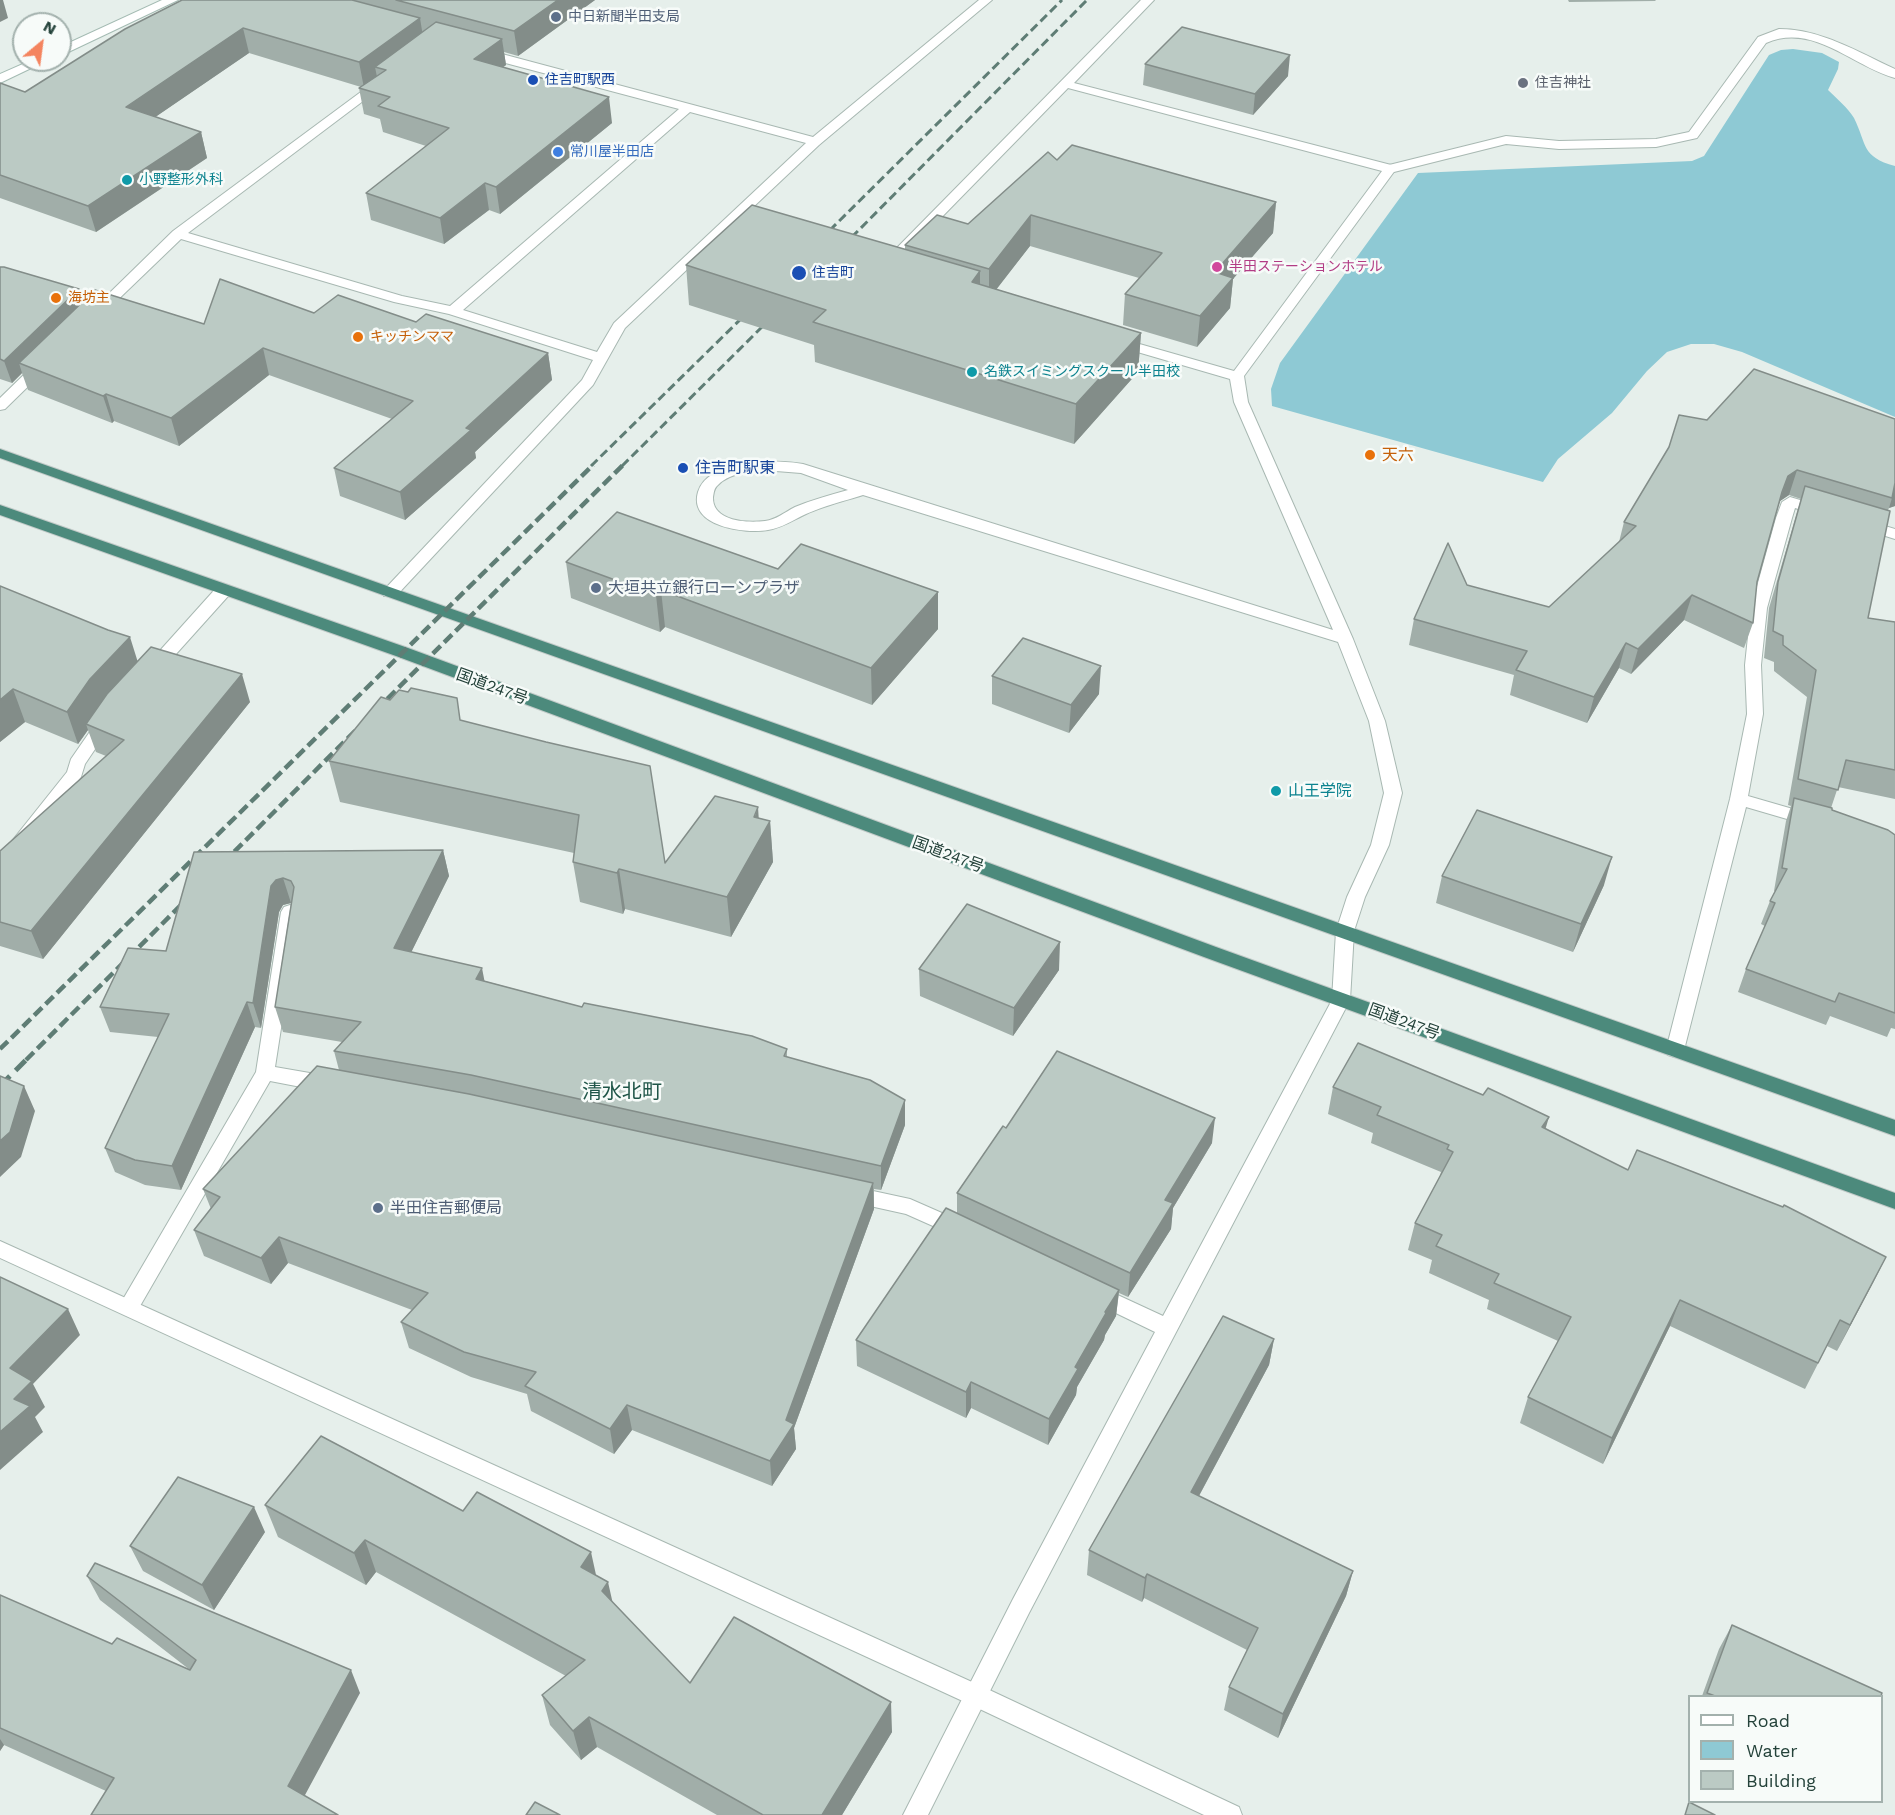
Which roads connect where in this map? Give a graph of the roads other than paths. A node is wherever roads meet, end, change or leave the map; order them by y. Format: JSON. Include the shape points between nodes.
{"nodes":[{"id":1,"x":172,"y":0,"type":"edge"},
{"id":2,"x":986,"y":0,"type":"edge"},
{"id":3,"x":1148,"y":0,"type":"edge"},
{"id":4,"x":72,"y":46,"type":"edge"},
{"id":5,"x":471,"y":50,"type":"edge"},
{"id":6,"x":15,"y":72,"type":"edge"},
{"id":7,"x":1895,"y":74,"type":"edge"},
{"id":8,"x":390,"y":77,"type":"edge"},
{"id":9,"x":0,"y":79,"type":"edge"},
{"id":10,"x":1065,"y":84,"type":"junction"},
{"id":11,"x":688,"y":108,"type":"junction"},
{"id":12,"x":814,"y":142,"type":"junction"},
{"id":13,"x":1390,"y":169,"type":"junction"},
{"id":14,"x":178,"y":234,"type":"junction"},
{"id":15,"x":889,"y":278,"type":"edge"},
{"id":16,"x":453,"y":311,"type":"junction"},
{"id":17,"x":85,"y":324,"type":"edge"},
{"id":18,"x":1106,"y":339,"type":"edge"},
{"id":19,"x":51,"y":357,"type":"edge"},
{"id":20,"x":602,"y":358,"type":"junction"},
{"id":21,"x":1237,"y":376,"type":"junction"},
{"id":22,"x":0,"y":406,"type":"edge"},
{"id":23,"x":0,"y":453,"type":"edge"},
{"id":24,"x":863,"y":490,"type":"junction"},
{"id":25,"x":0,"y":510,"type":"edge"},
{"id":26,"x":1895,"y":534,"type":"edge"},
{"id":27,"x":224,"y":590,"type":"junction"},
{"id":28,"x":390,"y":592,"type":"junction"},
{"id":29,"x":1345,"y":639,"type":"junction"},
{"id":30,"x":139,"y":684,"type":"edge"},
{"id":31,"x":116,"y":709,"type":"edge"},
{"id":32,"x":1739,"y":799,"type":"junction"},
{"id":33,"x":1827,"y":825,"type":"edge"},
{"id":34,"x":0,"y":868,"type":"edge"},
{"id":35,"x":290,"y":912,"type":"edge"},
{"id":36,"x":1345,"y":931,"type":"junction"},
{"id":37,"x":1341,"y":1000,"type":"junction"},
{"id":38,"x":1675,"y":1050,"type":"junction"},
{"id":39,"x":265,"y":1073,"type":"junction"},
{"id":40,"x":347,"y":1087,"type":"edge"},
{"id":41,"x":1895,"y":1128,"type":"edge"},
{"id":42,"x":830,"y":1189,"type":"edge"},
{"id":43,"x":1895,"y":1201,"type":"edge"},
{"id":44,"x":975,"y":1237,"type":"edge"},
{"id":45,"x":0,"y":1249,"type":"edge"},
{"id":46,"x":1082,"y":1287,"type":"edge"},
{"id":47,"x":129,"y":1307,"type":"junction"},
{"id":48,"x":1168,"y":1328,"type":"junction"},
{"id":49,"x":975,"y":1695,"type":"junction"},
{"id":50,"x":915,"y":1815,"type":"edge"},
{"id":51,"x":1230,"y":1815,"type":"edge"}],
"edges":[{"from":1,"to":4,"type":"street"},
{"from":2,"to":12,"type":"street"},
{"from":3,"to":10,"type":"street"},
{"from":5,"to":11,"type":"street"},
{"from":6,"to":9,"type":"street"},
{"from":7,"to":13,"type":"street","via":[[1806,35],[1779,33],[1762,40],[1693,135],[1656,143],[1558,145],[1506,140]]},
{"from":8,"to":14,"type":"street"},
{"from":10,"to":13,"type":"street"},
{"from":10,"to":15,"type":"street","via":[[878,275]]},
{"from":11,"to":12,"type":"street"},
{"from":11,"to":16,"type":"street"},
{"from":12,"to":20,"type":"street","via":[[619,326]]},
{"from":13,"to":21,"type":"street"},
{"from":14,"to":16,"type":"street","via":[[399,299]]},
{"from":14,"to":17,"type":"street"},
{"from":16,"to":20,"type":"street"},
{"from":18,"to":21,"type":"street"},
{"from":19,"to":22,"type":"street"},
{"from":20,"to":28,"type":"street","via":[[588,381]]},
{"from":21,"to":29,"type":"street","via":[[1241,402]]},
{"from":23,"to":28,"type":"highway"},
{"from":24,"to":24,"type":"street","via":[[768,526],[749,528],[728,525],[712,516],[704,495],[711,483],[728,472],[747,468],[801,468]]},
{"from":24,"to":29,"type":"street"},
{"from":25,"to":27,"type":"highway","name":"国道247号"},
{"from":26,"to":32,"type":"street","via":[[1790,502],[1759,608],[1753,665],[1755,714]]},
{"from":27,"to":30,"type":"street"},
{"from":27,"to":37,"type":"highway","name":"国道247号","via":[[402,652]]},
{"from":28,"to":36,"type":"highway"},
{"from":29,"to":36,"type":"street","via":[[1377,721],[1394,793],[1380,844]]},
{"from":31,"to":34,"type":"street","via":[[90,742],[75,773]]},
{"from":32,"to":33,"type":"street"},
{"from":32,"to":38,"type":"street"},
{"from":35,"to":39,"type":"street"},
{"from":36,"to":37,"type":"street"},
{"from":36,"to":38,"type":"highway"},
{"from":37,"to":43,"type":"highway","name":"国道247号"},
{"from":37,"to":48,"type":"street"},
{"from":38,"to":41,"type":"highway"},
{"from":39,"to":40,"type":"street"},
{"from":39,"to":47,"type":"street"},
{"from":42,"to":44,"type":"street","via":[[910,1207]]},
{"from":45,"to":47,"type":"street"},
{"from":46,"to":48,"type":"street"},
{"from":47,"to":49,"type":"street"},
{"from":48,"to":49,"type":"street"},
{"from":49,"to":50,"type":"street"},
{"from":49,"to":51,"type":"street"}]}
